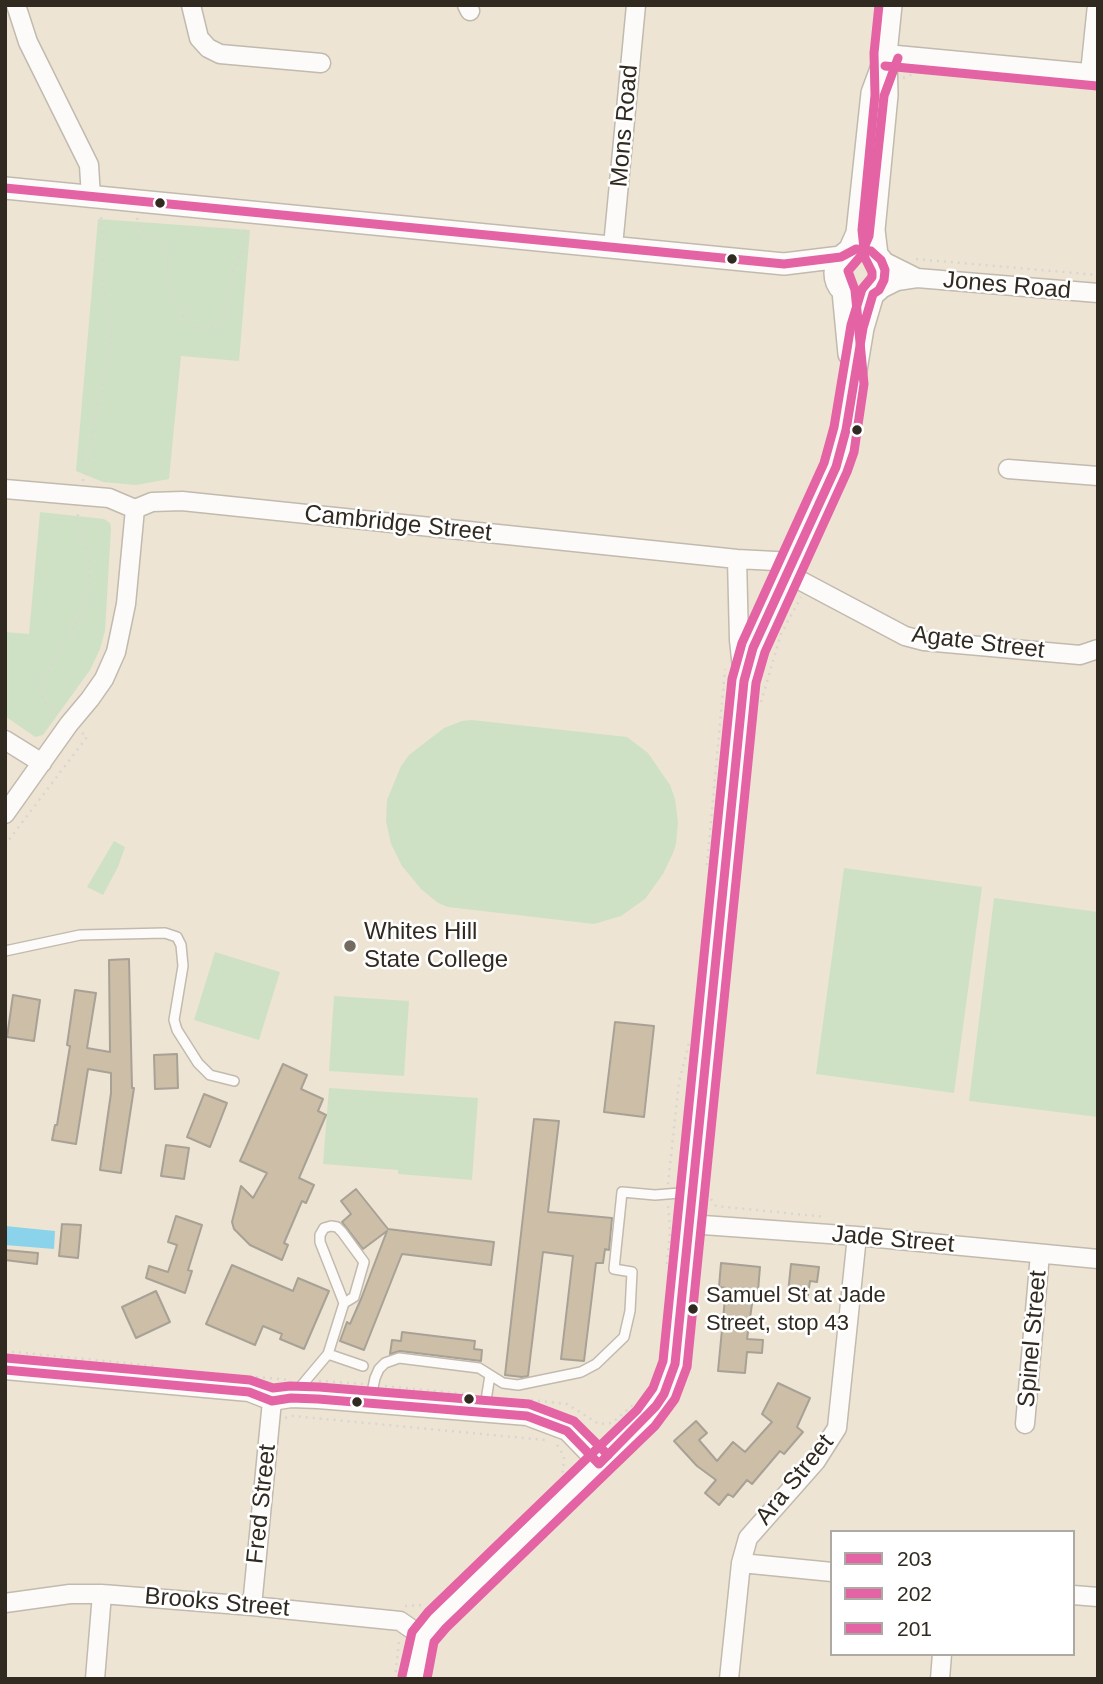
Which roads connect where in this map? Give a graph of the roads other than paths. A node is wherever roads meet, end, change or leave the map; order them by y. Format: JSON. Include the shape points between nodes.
{"nodes":[{"id":1,"x":16,"y":5,"type":"edge"},
{"id":2,"x":191,"y":5,"type":"edge"},
{"id":3,"x":636,"y":5,"type":"edge"},
{"id":4,"x":891,"y":5,"type":"edge"},
{"id":5,"x":1097,"y":5,"type":"edge"},
{"id":6,"x":886,"y":54,"type":"junction"},
{"id":7,"x":321,"y":63,"type":"dead end"},
{"id":8,"x":1094,"y":74,"type":"edge"},
{"id":9,"x":5,"y":188,"type":"edge"},
{"id":10,"x":91,"y":197,"type":"junction"},
{"id":11,"x":613,"y":246,"type":"junction"},
{"id":12,"x":845,"y":254,"type":"junction"},
{"id":13,"x":879,"y":257,"type":"junction"},
{"id":14,"x":784,"y":264,"type":"junction"},
{"id":15,"x":917,"y":278,"type":"junction"},
{"id":16,"x":841,"y":288,"type":"junction"},
{"id":17,"x":876,"y":292,"type":"junction"},
{"id":18,"x":1098,"y":293,"type":"edge"},
{"id":19,"x":852,"y":384,"type":"junction"},
{"id":20,"x":1008,"y":469,"type":"dead end"},
{"id":21,"x":1098,"y":476,"type":"edge"},
{"id":22,"x":5,"y":489,"type":"edge"},
{"id":23,"x":135,"y":509,"type":"junction"},
{"id":24,"x":737,"y":559,"type":"junction"},
{"id":25,"x":791,"y":568,"type":"junction"},
{"id":26,"x":1098,"y":649,"type":"edge"},
{"id":27,"x":744,"y":681,"type":"junction"},
{"id":28,"x":5,"y":740,"type":"edge"},
{"id":29,"x":42,"y":763,"type":"junction"},
{"id":30,"x":5,"y":814,"type":"edge"},
{"id":31,"x":5,"y":951,"type":"edge"},
{"id":32,"x":234,"y":1081,"type":"dead end"},
{"id":33,"x":702,"y":1189,"type":"junction"},
{"id":34,"x":689,"y":1224,"type":"junction"},
{"id":35,"x":857,"y":1236,"type":"junction"},
{"id":36,"x":1040,"y":1254,"type":"junction"},
{"id":37,"x":1098,"y":1259,"type":"edge"},
{"id":38,"x":344,"y":1303,"type":"junction"},
{"id":39,"x":328,"y":1354,"type":"junction"},
{"id":40,"x":363,"y":1366,"type":"dead end"},
{"id":41,"x":5,"y":1370,"type":"edge"},
{"id":42,"x":490,"y":1375,"type":"junction"},
{"id":43,"x":372,"y":1394,"type":"junction"},
{"id":44,"x":291,"y":1398,"type":"junction"},
{"id":45,"x":486,"y":1404,"type":"junction"},
{"id":46,"x":277,"y":1409,"type":"junction"},
{"id":47,"x":1025,"y":1424,"type":"dead end"},
{"id":48,"x":599,"y":1464,"type":"junction"},
{"id":49,"x":741,"y":1563,"type":"junction"},
{"id":50,"x":830,"y":1572,"type":"edge"},
{"id":51,"x":102,"y":1594,"type":"junction"},
{"id":52,"x":1075,"y":1595,"type":"edge"},
{"id":53,"x":1098,"y":1597,"type":"edge"},
{"id":54,"x":5,"y":1603,"type":"edge"},
{"id":55,"x":252,"y":1606,"type":"junction"},
{"id":56,"x":423,"y":1637,"type":"junction"},
{"id":57,"x":942,"y":1656,"type":"edge"},
{"id":58,"x":94,"y":1679,"type":"edge"},
{"id":59,"x":414,"y":1679,"type":"edge"},
{"id":60,"x":729,"y":1679,"type":"edge"},
{"id":61,"x":940,"y":1679,"type":"edge"}],
"edges":[{"from":1,"to":10,"type":"street","via":[[28,42],[89,165]]},
{"from":2,"to":7,"type":"street","via":[[199,38],[220,54]]},
{"from":3,"to":11,"type":"street","name":"Mons Road"},
{"from":4,"to":6,"type":"street"},
{"from":5,"to":8,"type":"street"},
{"from":6,"to":8,"type":"street"},
{"from":6,"to":12,"type":"street","via":[[872,93],[857,233]]},
{"from":6,"to":13,"type":"street","via":[[887,95],[874,230]]},
{"from":9,"to":10,"type":"street"},
{"from":10,"to":11,"type":"street"},
{"from":11,"to":14,"type":"street"},
{"from":12,"to":13,"type":"street","via":[[863,248]]},
{"from":12,"to":14,"type":"street"},
{"from":12,"to":16,"type":"street","via":[[836,271]]},
{"from":13,"to":15,"type":"street","name":"Jones Road"},
{"from":13,"to":17,"type":"street","via":[[885,270]]},
{"from":14,"to":16,"type":"street"},
{"from":15,"to":17,"type":"street","name":"Jones Road","via":[[897,281]]},
{"from":15,"to":18,"type":"street","name":"Jones Road"},
{"from":16,"to":17,"type":"street","via":[[857,298]]},
{"from":16,"to":19,"type":"street"},
{"from":17,"to":19,"type":"street"},
{"from":19,"to":25,"type":"street","via":[[836,467]]},
{"from":20,"to":21,"type":"street"},
{"from":22,"to":23,"type":"street","via":[[109,498]]},
{"from":23,"to":24,"type":"street","name":"Cambridge Street","via":[[152,502],[182,501]]},
{"from":23,"to":29,"type":"street","via":[[126,604],[116,652],[104,679]]},
{"from":24,"to":25,"type":"street","name":"Cambridge Street"},
{"from":24,"to":27,"type":"street"},
{"from":25,"to":26,"type":"street","name":"Agate Street","via":[[905,636],[1080,655]]},
{"from":25,"to":27,"type":"street","via":[[753,648]]},
{"from":27,"to":33,"type":"street"},
{"from":28,"to":29,"type":"street"},
{"from":29,"to":30,"type":"street"},
{"from":31,"to":32,"type":"lane","via":[[80,934],[165,933],[177,937],[183,966],[174,1020],[177,1030],[211,1075]]},
{"from":33,"to":34,"type":"street"},
{"from":33,"to":42,"type":"lane","via":[[667,1194],[622,1192],[614,1269],[632,1272],[630,1311],[624,1337],[609,1353],[581,1372],[526,1384],[503,1383]]},
{"from":34,"to":35,"type":"street","name":"Jade Street"},
{"from":34,"to":48,"type":"street","via":[[671,1378],[646,1418]]},
{"from":35,"to":36,"type":"street","name":"Jade Street"},
{"from":35,"to":49,"type":"street","name":"Ara Street","via":[[837,1428],[816,1461],[748,1538]]},
{"from":36,"to":37,"type":"street","name":"Jade Street"},
{"from":36,"to":47,"type":"street","name":"Spinel Street"},
{"from":38,"to":38,"type":"lane","via":[[320,1242],[324,1228],[331,1226],[342,1232],[364,1262],[354,1297]]},
{"from":38,"to":39,"type":"lane"},
{"from":39,"to":40,"type":"lane"},
{"from":39,"to":44,"type":"lane"},
{"from":41,"to":46,"type":"street","via":[[249,1392]]},
{"from":42,"to":43,"type":"lane","via":[[479,1368],[399,1358],[384,1363]]},
{"from":42,"to":45,"type":"lane"},
{"from":43,"to":44,"type":"street"},
{"from":43,"to":45,"type":"street"},
{"from":44,"to":46,"type":"street"},
{"from":45,"to":48,"type":"street","via":[[556,1425]]},
{"from":46,"to":55,"type":"street","name":"Fred Street"},
{"from":48,"to":56,"type":"street"},
{"from":49,"to":50,"type":"street"},
{"from":49,"to":60,"type":"street","name":"Ara Street"},
{"from":51,"to":54,"type":"street","name":"Brooks Street"},
{"from":51,"to":55,"type":"street","name":"Brooks Street"},
{"from":51,"to":58,"type":"street"},
{"from":52,"to":53,"type":"street"},
{"from":55,"to":56,"type":"street","name":"Brooks Street","via":[[400,1621]]},
{"from":56,"to":59,"type":"street"},
{"from":57,"to":61,"type":"street"}]}
